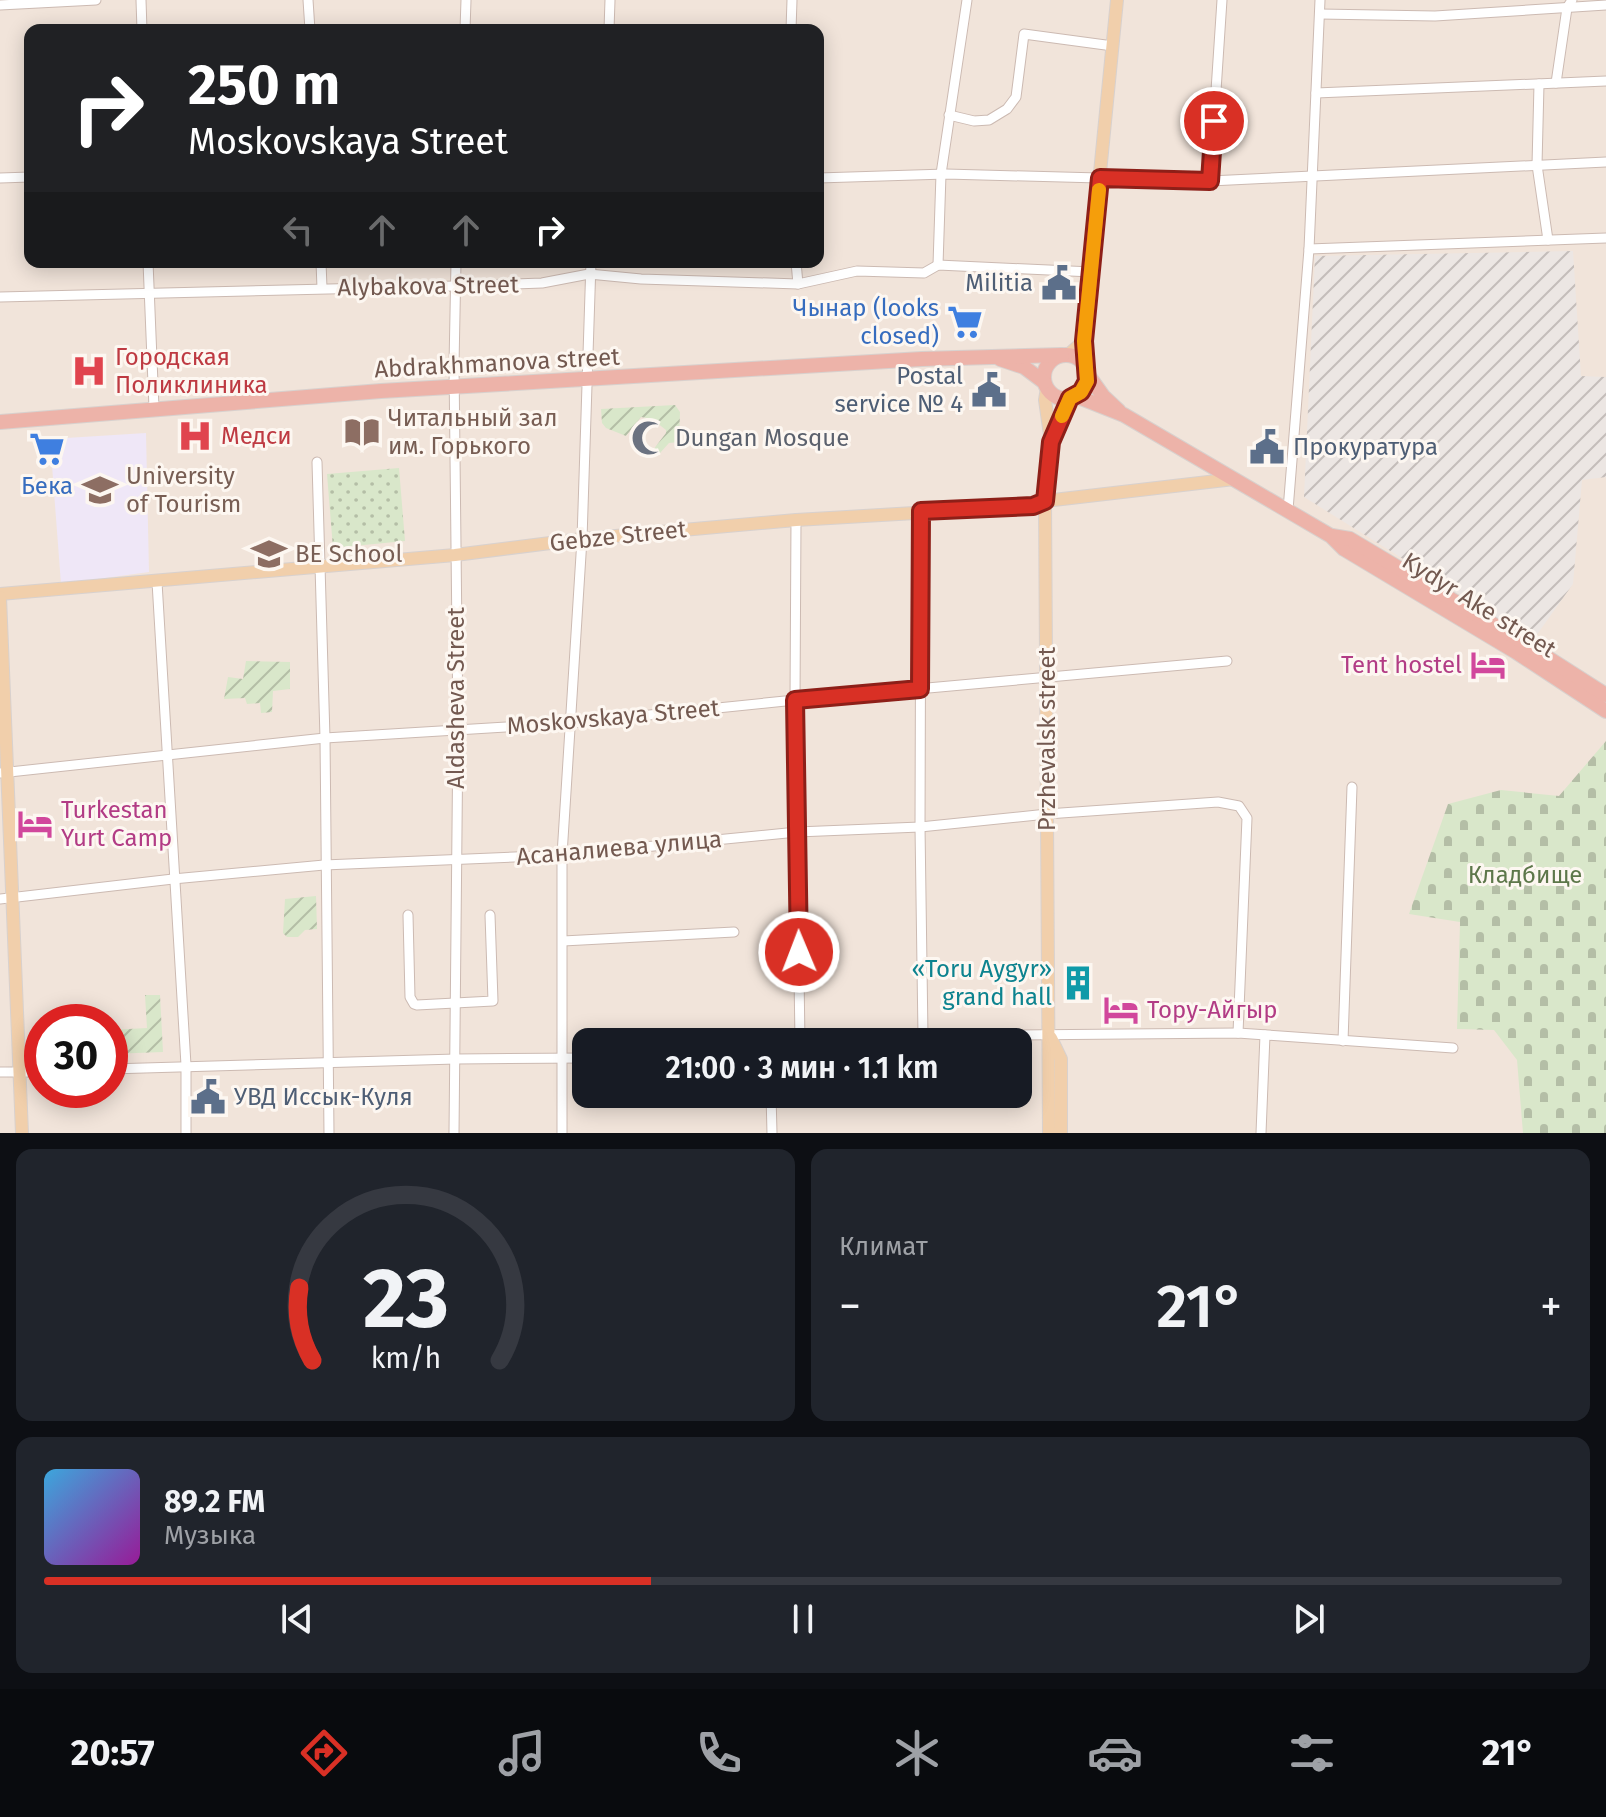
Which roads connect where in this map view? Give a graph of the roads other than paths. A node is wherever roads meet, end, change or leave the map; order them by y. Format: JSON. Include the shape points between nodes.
{"nodes":[{"id":1,"x":96,"y":0,"type":"edge"},
{"id":2,"x":141,"y":0,"type":"edge"},
{"id":3,"x":308,"y":0,"type":"edge"},
{"id":4,"x":466,"y":0,"type":"edge"},
{"id":5,"x":610,"y":0,"type":"edge"},
{"id":6,"x":792,"y":0,"type":"edge"},
{"id":7,"x":967,"y":0,"type":"edge"},
{"id":8,"x":1117,"y":0,"type":"edge"},
{"id":9,"x":1222,"y":0,"type":"edge"},
{"id":10,"x":1320,"y":0,"type":"edge"},
{"id":11,"x":1570,"y":4,"type":"edge"},
{"id":12,"x":0,"y":5,"type":"edge"},
{"id":13,"x":1606,"y":5,"type":"edge"},
{"id":14,"x":1320,"y":14,"type":"junction"},
{"id":15,"x":142,"y":24,"type":"edge"},
{"id":16,"x":310,"y":24,"type":"edge"},
{"id":17,"x":465,"y":24,"type":"edge"},
{"id":18,"x":609,"y":24,"type":"edge"},
{"id":19,"x":791,"y":24,"type":"edge"},
{"id":20,"x":1113,"y":46,"type":"junction"},
{"id":21,"x":1606,"y":81,"type":"edge"},
{"id":22,"x":1556,"y":83,"type":"junction"},
{"id":23,"x":1539,"y":84,"type":"junction"},
{"id":24,"x":1316,"y":93,"type":"junction"},
{"id":25,"x":949,"y":115,"type":"junction"},
{"id":26,"x":1606,"y":162,"type":"edge"},
{"id":27,"x":1537,"y":165,"type":"junction"},
{"id":28,"x":941,"y":174,"type":"junction"},
{"id":29,"x":1313,"y":175,"type":"junction"},
{"id":30,"x":24,"y":177,"type":"edge"},
{"id":31,"x":0,"y":178,"type":"edge"},
{"id":32,"x":824,"y":178,"type":"edge"},
{"id":33,"x":1100,"y":178,"type":"junction"},
{"id":34,"x":1210,"y":181,"type":"junction"},
{"id":35,"x":1606,"y":238,"type":"edge"},
{"id":36,"x":1548,"y":240,"type":"junction"},
{"id":37,"x":1309,"y":249,"type":"junction"},
{"id":38,"x":938,"y":265,"type":"junction"},
{"id":39,"x":148,"y":268,"type":"edge"},
{"id":40,"x":321,"y":268,"type":"edge"},
{"id":41,"x":456,"y":268,"type":"edge"},
{"id":42,"x":590,"y":268,"type":"edge"},
{"id":43,"x":797,"y":268,"type":"edge"},
{"id":44,"x":1092,"y":272,"type":"junction"},
{"id":45,"x":589,"y":274,"type":"junction"},
{"id":46,"x":798,"y":284,"type":"junction"},
{"id":47,"x":455,"y":286,"type":"junction"},
{"id":48,"x":322,"y":288,"type":"junction"},
{"id":49,"x":149,"y":292,"type":"junction"},
{"id":50,"x":0,"y":297,"type":"edge"},
{"id":51,"x":1084,"y":341,"type":"junction"},
{"id":52,"x":1065,"y":355,"type":"junction"},
{"id":53,"x":996,"y":358,"type":"junction"},
{"id":54,"x":1087,"y":372,"type":"junction"},
{"id":55,"x":587,"y":380,"type":"junction"},
{"id":56,"x":1046,"y":385,"type":"junction"},
{"id":57,"x":454,"y":387,"type":"junction"},
{"id":58,"x":1073,"y":397,"type":"junction"},
{"id":59,"x":154,"y":408,"type":"junction"},
{"id":60,"x":1124,"y":415,"type":"junction"},
{"id":61,"x":0,"y":422,"type":"edge"},
{"id":62,"x":1051,"y":442,"type":"junction"},
{"id":63,"x":317,"y":462,"type":"dead end"},
{"id":64,"x":1234,"y":479,"type":"junction"},
{"id":65,"x":1045,"y":501,"type":"junction"},
{"id":66,"x":1288,"y":510,"type":"junction"},
{"id":67,"x":921,"y":511,"type":"junction"},
{"id":68,"x":796,"y":520,"type":"junction"},
{"id":69,"x":582,"y":539,"type":"junction"},
{"id":70,"x":455,"y":555,"type":"junction"},
{"id":71,"x":320,"y":567,"type":"junction"},
{"id":72,"x":157,"y":582,"type":"junction"},
{"id":73,"x":0,"y":595,"type":"edge"},
{"id":74,"x":1520,"y":647,"type":"junction"},
{"id":75,"x":1227,"y":661,"type":"dead end"},
{"id":76,"x":1047,"y":678,"type":"junction"},
{"id":77,"x":920,"y":689,"type":"junction"},
{"id":78,"x":1606,"y":695,"type":"edge"},
{"id":79,"x":795,"y":700,"type":"junction"},
{"id":80,"x":1606,"y":711,"type":"edge"},
{"id":81,"x":571,"y":723,"type":"junction"},
{"id":82,"x":458,"y":728,"type":"junction"},
{"id":83,"x":325,"y":738,"type":"junction"},
{"id":84,"x":167,"y":757,"type":"junction"},
{"id":85,"x":4,"y":773,"type":"edge"},
{"id":86,"x":1352,"y":787,"type":"dead end"},
{"id":87,"x":1047,"y":814,"type":"junction"},
{"id":88,"x":920,"y":827,"type":"junction"},
{"id":89,"x":797,"y":832,"type":"junction"},
{"id":90,"x":562,"y":855,"type":"junction"},
{"id":91,"x":456,"y":858,"type":"junction"},
{"id":92,"x":324,"y":865,"type":"junction"},
{"id":93,"x":173,"y":879,"type":"junction"},
{"id":94,"x":6,"y":898,"type":"edge"},
{"id":95,"x":408,"y":915,"type":"dead end"},
{"id":96,"x":490,"y":915,"type":"dead end"},
{"id":97,"x":734,"y":932,"type":"dead end"},
{"id":98,"x":563,"y":941,"type":"junction"},
{"id":99,"x":455,"y":1003,"type":"junction"},
{"id":100,"x":800,"y":1028,"type":"edge"},
{"id":101,"x":923,"y":1028,"type":"edge"},
{"id":102,"x":1238,"y":1033,"type":"junction"},
{"id":103,"x":1032,"y":1035,"type":"edge"},
{"id":104,"x":1050,"y":1035,"type":"junction"},
{"id":105,"x":1265,"y":1035,"type":"junction"},
{"id":106,"x":1343,"y":1041,"type":"junction"},
{"id":107,"x":1453,"y":1048,"type":"dead end"},
{"id":108,"x":456,"y":1059,"type":"junction"},
{"id":109,"x":572,"y":1059,"type":"edge"},
{"id":110,"x":564,"y":1060,"type":"junction"},
{"id":111,"x":328,"y":1064,"type":"junction"},
{"id":112,"x":186,"y":1065,"type":"junction"},
{"id":113,"x":128,"y":1068,"type":"edge"},
{"id":114,"x":0,"y":1072,"type":"edge"},
{"id":115,"x":20,"y":1072,"type":"junction"},
{"id":116,"x":24,"y":1072,"type":"edge"},
{"id":117,"x":771,"y":1108,"type":"edge"},
{"id":118,"x":22,"y":1133,"type":"edge"},
{"id":119,"x":186,"y":1133,"type":"edge"},
{"id":120,"x":329,"y":1133,"type":"edge"},
{"id":121,"x":454,"y":1133,"type":"edge"},
{"id":122,"x":562,"y":1133,"type":"edge"},
{"id":123,"x":772,"y":1133,"type":"edge"},
{"id":124,"x":1049,"y":1133,"type":"edge"},
{"id":125,"x":1061,"y":1133,"type":"edge"},
{"id":126,"x":1261,"y":1133,"type":"edge"}],
"edges":[{"from":1,"to":12,"type":"street"},
{"from":2,"to":15,"type":"street"},
{"from":3,"to":16,"type":"street"},
{"from":4,"to":17,"type":"street"},
{"from":5,"to":18,"type":"street"},
{"from":6,"to":19,"type":"street"},
{"from":7,"to":25,"type":"street"},
{"from":8,"to":20,"type":"main road"},
{"from":9,"to":34,"type":"street"},
{"from":10,"to":14,"type":"street"},
{"from":11,"to":13,"type":"street"},
{"from":11,"to":14,"type":"street","via":[[1435,16]]},
{"from":11,"to":22,"type":"street"},
{"from":14,"to":24,"type":"street"},
{"from":20,"to":25,"type":"street","via":[[1024,34],[1016,97],[1007,109],[989,120]]},
{"from":20,"to":33,"type":"main road"},
{"from":21,"to":22,"type":"street"},
{"from":22,"to":23,"type":"street"},
{"from":23,"to":24,"type":"street"},
{"from":23,"to":27,"type":"street"},
{"from":24,"to":29,"type":"street"},
{"from":25,"to":28,"type":"street"},
{"from":26,"to":27,"type":"street"},
{"from":27,"to":29,"type":"street"},
{"from":27,"to":36,"type":"street"},
{"from":28,"to":32,"type":"street"},
{"from":28,"to":33,"type":"street"},
{"from":28,"to":38,"type":"street"},
{"from":29,"to":34,"type":"street"},
{"from":29,"to":37,"type":"street"},
{"from":30,"to":31,"type":"street"},
{"from":33,"to":34,"type":"street"},
{"from":33,"to":44,"type":"main road"},
{"from":35,"to":36,"type":"street"},
{"from":36,"to":37,"type":"street"},
{"from":37,"to":66,"type":"street"},
{"from":38,"to":44,"type":"street","name":"Alybakova Street"},
{"from":38,"to":46,"type":"street","name":"Alybakova Street","via":[[924,273],[857,271]]},
{"from":39,"to":49,"type":"street"},
{"from":40,"to":48,"type":"street"},
{"from":41,"to":47,"type":"street","name":"Aldasheva Street"},
{"from":42,"to":45,"type":"street"},
{"from":43,"to":46,"type":"street"},
{"from":44,"to":51,"type":"main road"},
{"from":45,"to":46,"type":"street","name":"Alybakova Street"},
{"from":45,"to":47,"type":"street","name":"Alybakova Street","via":[[542,283]]},
{"from":45,"to":55,"type":"street"},
{"from":47,"to":48,"type":"street","name":"Alybakova Street"},
{"from":47,"to":57,"type":"street","name":"Aldasheva Street"},
{"from":48,"to":49,"type":"street","name":"Alybakova Street"},
{"from":49,"to":50,"type":"street","name":"Alybakova Street"},
{"from":49,"to":59,"type":"street"},
{"from":51,"to":52,"type":"main road"},
{"from":51,"to":54,"type":"main road"},
{"from":52,"to":53,"type":"highway"},
{"from":52,"to":54,"type":"highway","via":[[1079,359]]},
{"from":52,"to":56,"type":"highway","via":[[1048,364]]},
{"from":53,"to":55,"type":"highway","name":"Abdrakhmanova street"},
{"from":53,"to":56,"type":"highway","via":[[1024,367]]},
{"from":54,"to":58,"type":"highway","via":[[1085,387]]},
{"from":54,"to":60,"type":"highway","name":"Kydyr Ake street"},
{"from":55,"to":57,"type":"highway","name":"Abdrakhmanova street"},
{"from":55,"to":69,"type":"street"},
{"from":56,"to":58,"type":"highway","via":[[1057,397]]},
{"from":56,"to":62,"type":"main road","name":"Przhevalsk street"},
{"from":57,"to":59,"type":"highway","name":"Abdrakhmanova street"},
{"from":57,"to":70,"type":"street","name":"Aldasheva Street"},
{"from":58,"to":60,"type":"highway","name":"Kydyr Ake street"},
{"from":58,"to":62,"type":"main road","name":"Przhevalsk street"},
{"from":59,"to":61,"type":"highway","name":"Abdrakhmanova street"},
{"from":60,"to":64,"type":"highway","name":"Kydyr Ake street"},
{"from":62,"to":65,"type":"main road","name":"Przhevalsk street"},
{"from":63,"to":71,"type":"street"},
{"from":64,"to":65,"type":"main road","name":"Gebze Street"},
{"from":64,"to":66,"type":"highway","name":"Kydyr Ake street"},
{"from":65,"to":67,"type":"main road","name":"Gebze Street","via":[[1033,506]]},
{"from":65,"to":76,"type":"main road","name":"Przhevalsk street"},
{"from":66,"to":74,"type":"highway","name":"Kydyr Ake street","via":[[1344,549]]},
{"from":67,"to":68,"type":"main road","name":"Gebze Street"},
{"from":67,"to":77,"type":"street"},
{"from":68,"to":69,"type":"main road","name":"Gebze Street"},
{"from":68,"to":79,"type":"street"},
{"from":69,"to":70,"type":"main road","name":"Gebze Street"},
{"from":69,"to":81,"type":"street"},
{"from":70,"to":71,"type":"main road","name":"Gebze Street"},
{"from":70,"to":82,"type":"street","name":"Aldasheva Street"},
{"from":71,"to":72,"type":"main road","name":"Gebze Street"},
{"from":71,"to":83,"type":"street"},
{"from":72,"to":73,"type":"main road","name":"Gebze Street"},
{"from":72,"to":84,"type":"street"},
{"from":73,"to":85,"type":"main road"},
{"from":74,"to":78,"type":"highway","name":"Kydyr Ake street"},
{"from":74,"to":80,"type":"highway","name":"Kydyr Ake street"},
{"from":75,"to":76,"type":"street","name":"Moskovskaya Street"},
{"from":76,"to":77,"type":"street","name":"Moskovskaya Street"},
{"from":76,"to":87,"type":"main road","name":"Przhevalsk street"},
{"from":77,"to":79,"type":"street","name":"Moskovskaya Street"},
{"from":77,"to":88,"type":"street"},
{"from":79,"to":81,"type":"street","name":"Moskovskaya Street"},
{"from":79,"to":89,"type":"street"},
{"from":81,"to":82,"type":"street","name":"Moskovskaya Street"},
{"from":81,"to":90,"type":"street"},
{"from":82,"to":83,"type":"street","name":"Moskovskaya Street"},
{"from":82,"to":91,"type":"street","name":"Aldasheva Street"},
{"from":83,"to":84,"type":"street","name":"Moskovskaya Street"},
{"from":83,"to":92,"type":"street"},
{"from":84,"to":85,"type":"street","name":"Moskovskaya Street"},
{"from":84,"to":93,"type":"street"},
{"from":85,"to":94,"type":"main road"},
{"from":86,"to":106,"type":"street"},
{"from":87,"to":88,"type":"street","name":"Асаналиева улица"},
{"from":87,"to":102,"type":"street","name":"Асаналиева улица","via":[[1218,802],[1239,806],[1247,818]]},
{"from":87,"to":104,"type":"main road","name":"Przhevalsk street"},
{"from":88,"to":89,"type":"street","name":"Асаналиева улица"},
{"from":88,"to":101,"type":"street"},
{"from":89,"to":90,"type":"street","name":"Асаналиева улица"},
{"from":89,"to":100,"type":"street"},
{"from":90,"to":91,"type":"street","name":"Асаналиева улица"},
{"from":90,"to":98,"type":"street"},
{"from":91,"to":92,"type":"street","name":"Асаналиева улица"},
{"from":91,"to":99,"type":"street","name":"Aldasheva Street"},
{"from":92,"to":93,"type":"street","name":"Асаналиева улица"},
{"from":92,"to":111,"type":"street"},
{"from":93,"to":94,"type":"street","name":"Асаналиева улица"},
{"from":93,"to":112,"type":"street"},
{"from":94,"to":115,"type":"main road"},
{"from":95,"to":99,"type":"street","via":[[411,1001]]},
{"from":96,"to":99,"type":"street","via":[[493,1001]]},
{"from":97,"to":98,"type":"street"},
{"from":98,"to":110,"type":"street"},
{"from":99,"to":108,"type":"street","name":"Aldasheva Street"},
{"from":102,"to":104,"type":"street"},
{"from":102,"to":105,"type":"street"},
{"from":103,"to":104,"type":"street"},
{"from":104,"to":124,"type":"main road","name":"Przhevalsk street"},
{"from":104,"to":125,"type":"main road","name":"Przhevalsk street","via":[[1061,1059]]},
{"from":105,"to":106,"type":"street"},
{"from":105,"to":126,"type":"street"},
{"from":106,"to":107,"type":"street"},
{"from":108,"to":110,"type":"street"},
{"from":108,"to":111,"type":"street"},
{"from":108,"to":121,"type":"street","name":"Aldasheva Street"},
{"from":109,"to":110,"type":"street"},
{"from":110,"to":122,"type":"street"},
{"from":111,"to":112,"type":"street"},
{"from":111,"to":120,"type":"street"},
{"from":112,"to":113,"type":"street"},
{"from":112,"to":119,"type":"street"},
{"from":114,"to":115,"type":"street"},
{"from":115,"to":116,"type":"street"},
{"from":115,"to":118,"type":"main road"},
{"from":117,"to":123,"type":"street"}]}
